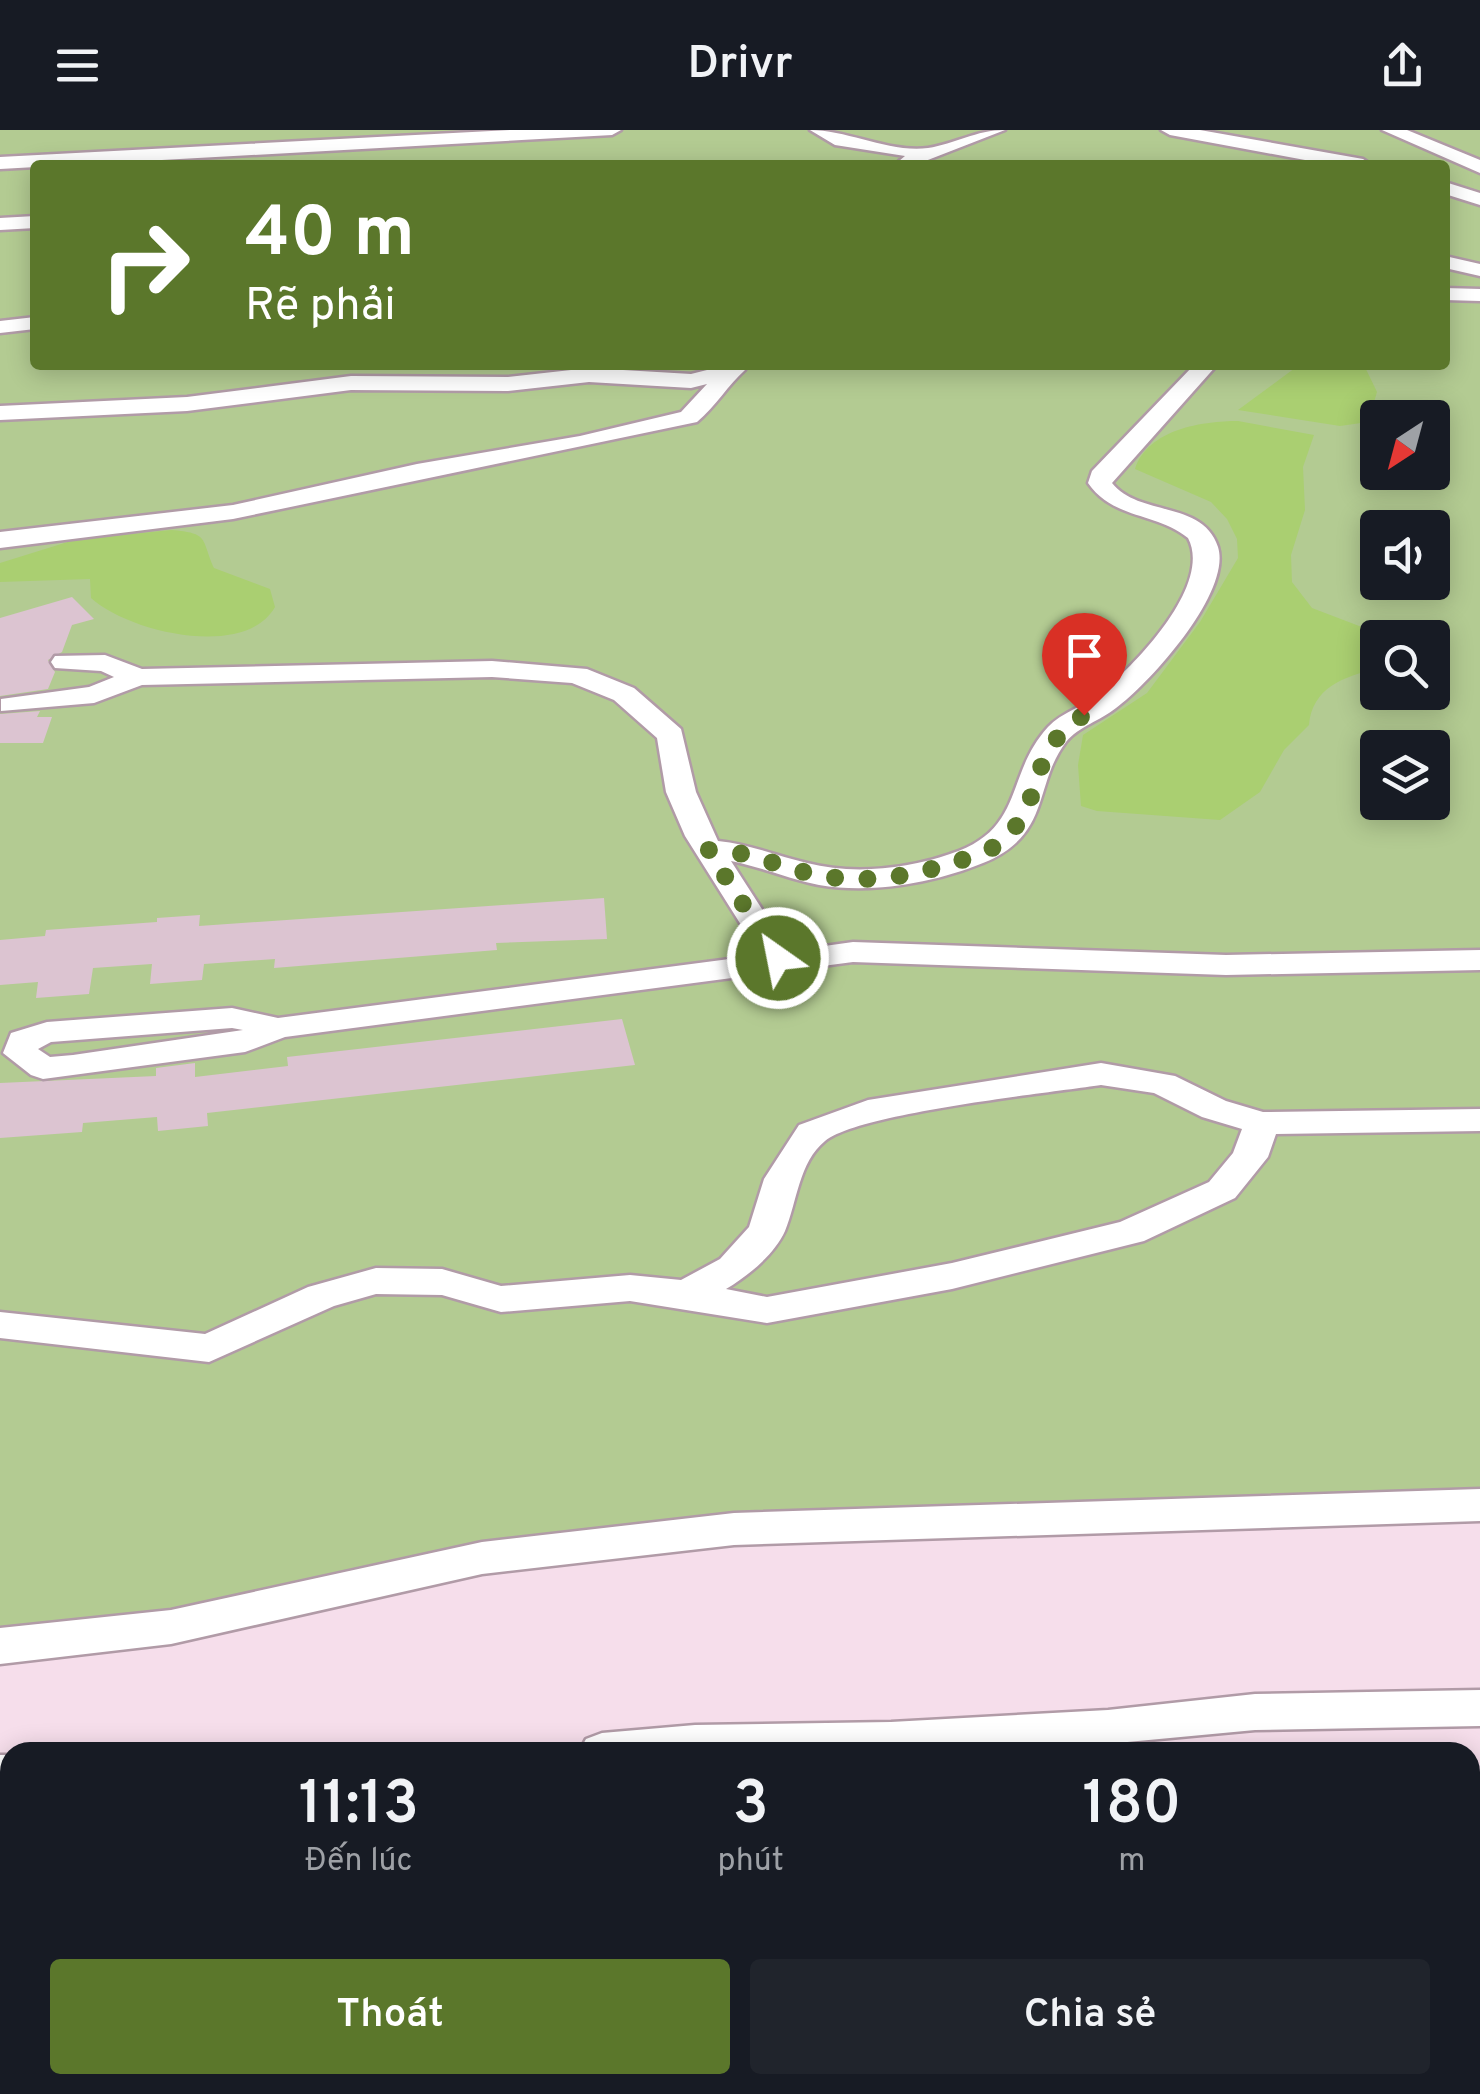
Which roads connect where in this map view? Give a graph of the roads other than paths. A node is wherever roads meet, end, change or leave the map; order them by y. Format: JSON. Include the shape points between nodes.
{"nodes":[{"id":1,"x":146,"y":130,"type":"edge"},
{"id":2,"x":612,"y":130,"type":"edge"},
{"id":3,"x":818,"y":130,"type":"edge"},
{"id":4,"x":934,"y":130,"type":"edge"},
{"id":5,"x":996,"y":130,"type":"edge"},
{"id":6,"x":1170,"y":130,"type":"edge"},
{"id":7,"x":1391,"y":130,"type":"edge"},
{"id":8,"x":1467,"y":142,"type":"edge"},
{"id":9,"x":1438,"y":148,"type":"junction"},
{"id":10,"x":145,"y":155,"type":"junction"},
{"id":11,"x":201,"y":159,"type":"edge"},
{"id":12,"x":899,"y":159,"type":"edge"},
{"id":13,"x":54,"y":160,"type":"edge"},
{"id":14,"x":1335,"y":160,"type":"edge"},
{"id":15,"x":30,"y":161,"type":"edge"},
{"id":16,"x":0,"y":163,"type":"edge"},
{"id":17,"x":1480,"y":167,"type":"edge"},
{"id":18,"x":1450,"y":190,"type":"edge"},
{"id":19,"x":1480,"y":199,"type":"edge"},
{"id":20,"x":30,"y":222,"type":"edge"},
{"id":21,"x":0,"y":224,"type":"edge"},
{"id":22,"x":1450,"y":263,"type":"edge"},
{"id":23,"x":1480,"y":270,"type":"edge"},
{"id":24,"x":1450,"y":294,"type":"edge"},
{"id":25,"x":1480,"y":295,"type":"edge"},
{"id":26,"x":30,"y":324,"type":"edge"},
{"id":27,"x":0,"y":327,"type":"edge"},
{"id":28,"x":733,"y":370,"type":"edge"},
{"id":29,"x":1201,"y":370,"type":"edge"},
{"id":30,"x":0,"y":413,"type":"edge"},
{"id":31,"x":0,"y":540,"type":"edge"},
{"id":32,"x":65,"y":662,"type":"dead end"},
{"id":33,"x":138,"y":677,"type":"junction"},
{"id":34,"x":11,"y":705,"type":"dead end"},
{"id":35,"x":708,"y":850,"type":"junction"},
{"id":36,"x":778,"y":958,"type":"junction"},
{"id":37,"x":1480,"y":960,"type":"edge"},
{"id":38,"x":278,"y":1028,"type":"junction"},
{"id":39,"x":1480,"y":1120,"type":"edge"},
{"id":40,"x":1262,"y":1123,"type":"junction"},
{"id":41,"x":686,"y":1294,"type":"junction"},
{"id":42,"x":0,"y":1325,"type":"edge"},
{"id":43,"x":1480,"y":1504,"type":"edge"},
{"id":44,"x":0,"y":1646,"type":"edge"},
{"id":45,"x":1480,"y":1708,"type":"edge"},
{"id":46,"x":826,"y":1742,"type":"edge"}],
"edges":[{"from":1,"to":10,"type":"street"},
{"from":2,"to":11,"type":"street"},
{"from":3,"to":12,"type":"street"},
{"from":4,"to":12,"type":"street"},
{"from":5,"to":12,"type":"street"},
{"from":6,"to":14,"type":"street"},
{"from":7,"to":9,"type":"street"},
{"from":8,"to":9,"type":"street"},
{"from":9,"to":17,"type":"street"},
{"from":10,"to":11,"type":"street"},
{"from":10,"to":13,"type":"street"},
{"from":15,"to":16,"type":"street"},
{"from":18,"to":19,"type":"street"},
{"from":20,"to":21,"type":"street"},
{"from":22,"to":23,"type":"street"},
{"from":24,"to":25,"type":"street"},
{"from":26,"to":27,"type":"street"},
{"from":28,"to":30,"type":"street","via":[[690,380],[588,375],[508,384],[351,383],[187,404]]},
{"from":28,"to":31,"type":"street","via":[[688,417],[580,443],[234,512]]},
{"from":29,"to":35,"type":"street","via":[[1100,483],[1111,498],[1182,523],[1201,537],[1206,577],[1188,611],[1129,680],[1045,750],[1024,816],[1002,842],[942,867],[853,880]]},
{"from":32,"to":33,"type":"street","via":[[105,663]]},
{"from":33,"to":34,"type":"street","via":[[94,695]]},
{"from":33,"to":35,"type":"street","via":[[492,669],[577,675],[624,694],[672,734],[681,792]]},
{"from":35,"to":36,"type":"street"},
{"from":36,"to":37,"type":"street","via":[[853,952],[1188,964]]},
{"from":36,"to":38,"type":"street"},
{"from":38,"to":38,"type":"street","via":[[232,1018],[48,1032],[24,1040],[20,1053],[43,1068],[73,1066],[245,1042]]},
{"from":39,"to":40,"type":"street"},
{"from":40,"to":41,"type":"street","via":[[1250,1157],[1222,1190],[1131,1232],[952,1276],[767,1310]]},
{"from":40,"to":41,"type":"street","via":[[1214,1110],[1162,1084],[1102,1074],[868,1110],[812,1133],[782,1179],[766,1230],[733,1268]]},
{"from":41,"to":42,"type":"street","via":[[630,1288],[502,1299],[442,1282],[376,1280],[321,1296],[209,1348]]},
{"from":43,"to":44,"type":"street","via":[[734,1529],[482,1558],[170,1627]]},
{"from":45,"to":46,"type":"street","via":[[1254,1712],[1108,1728]]}]}
